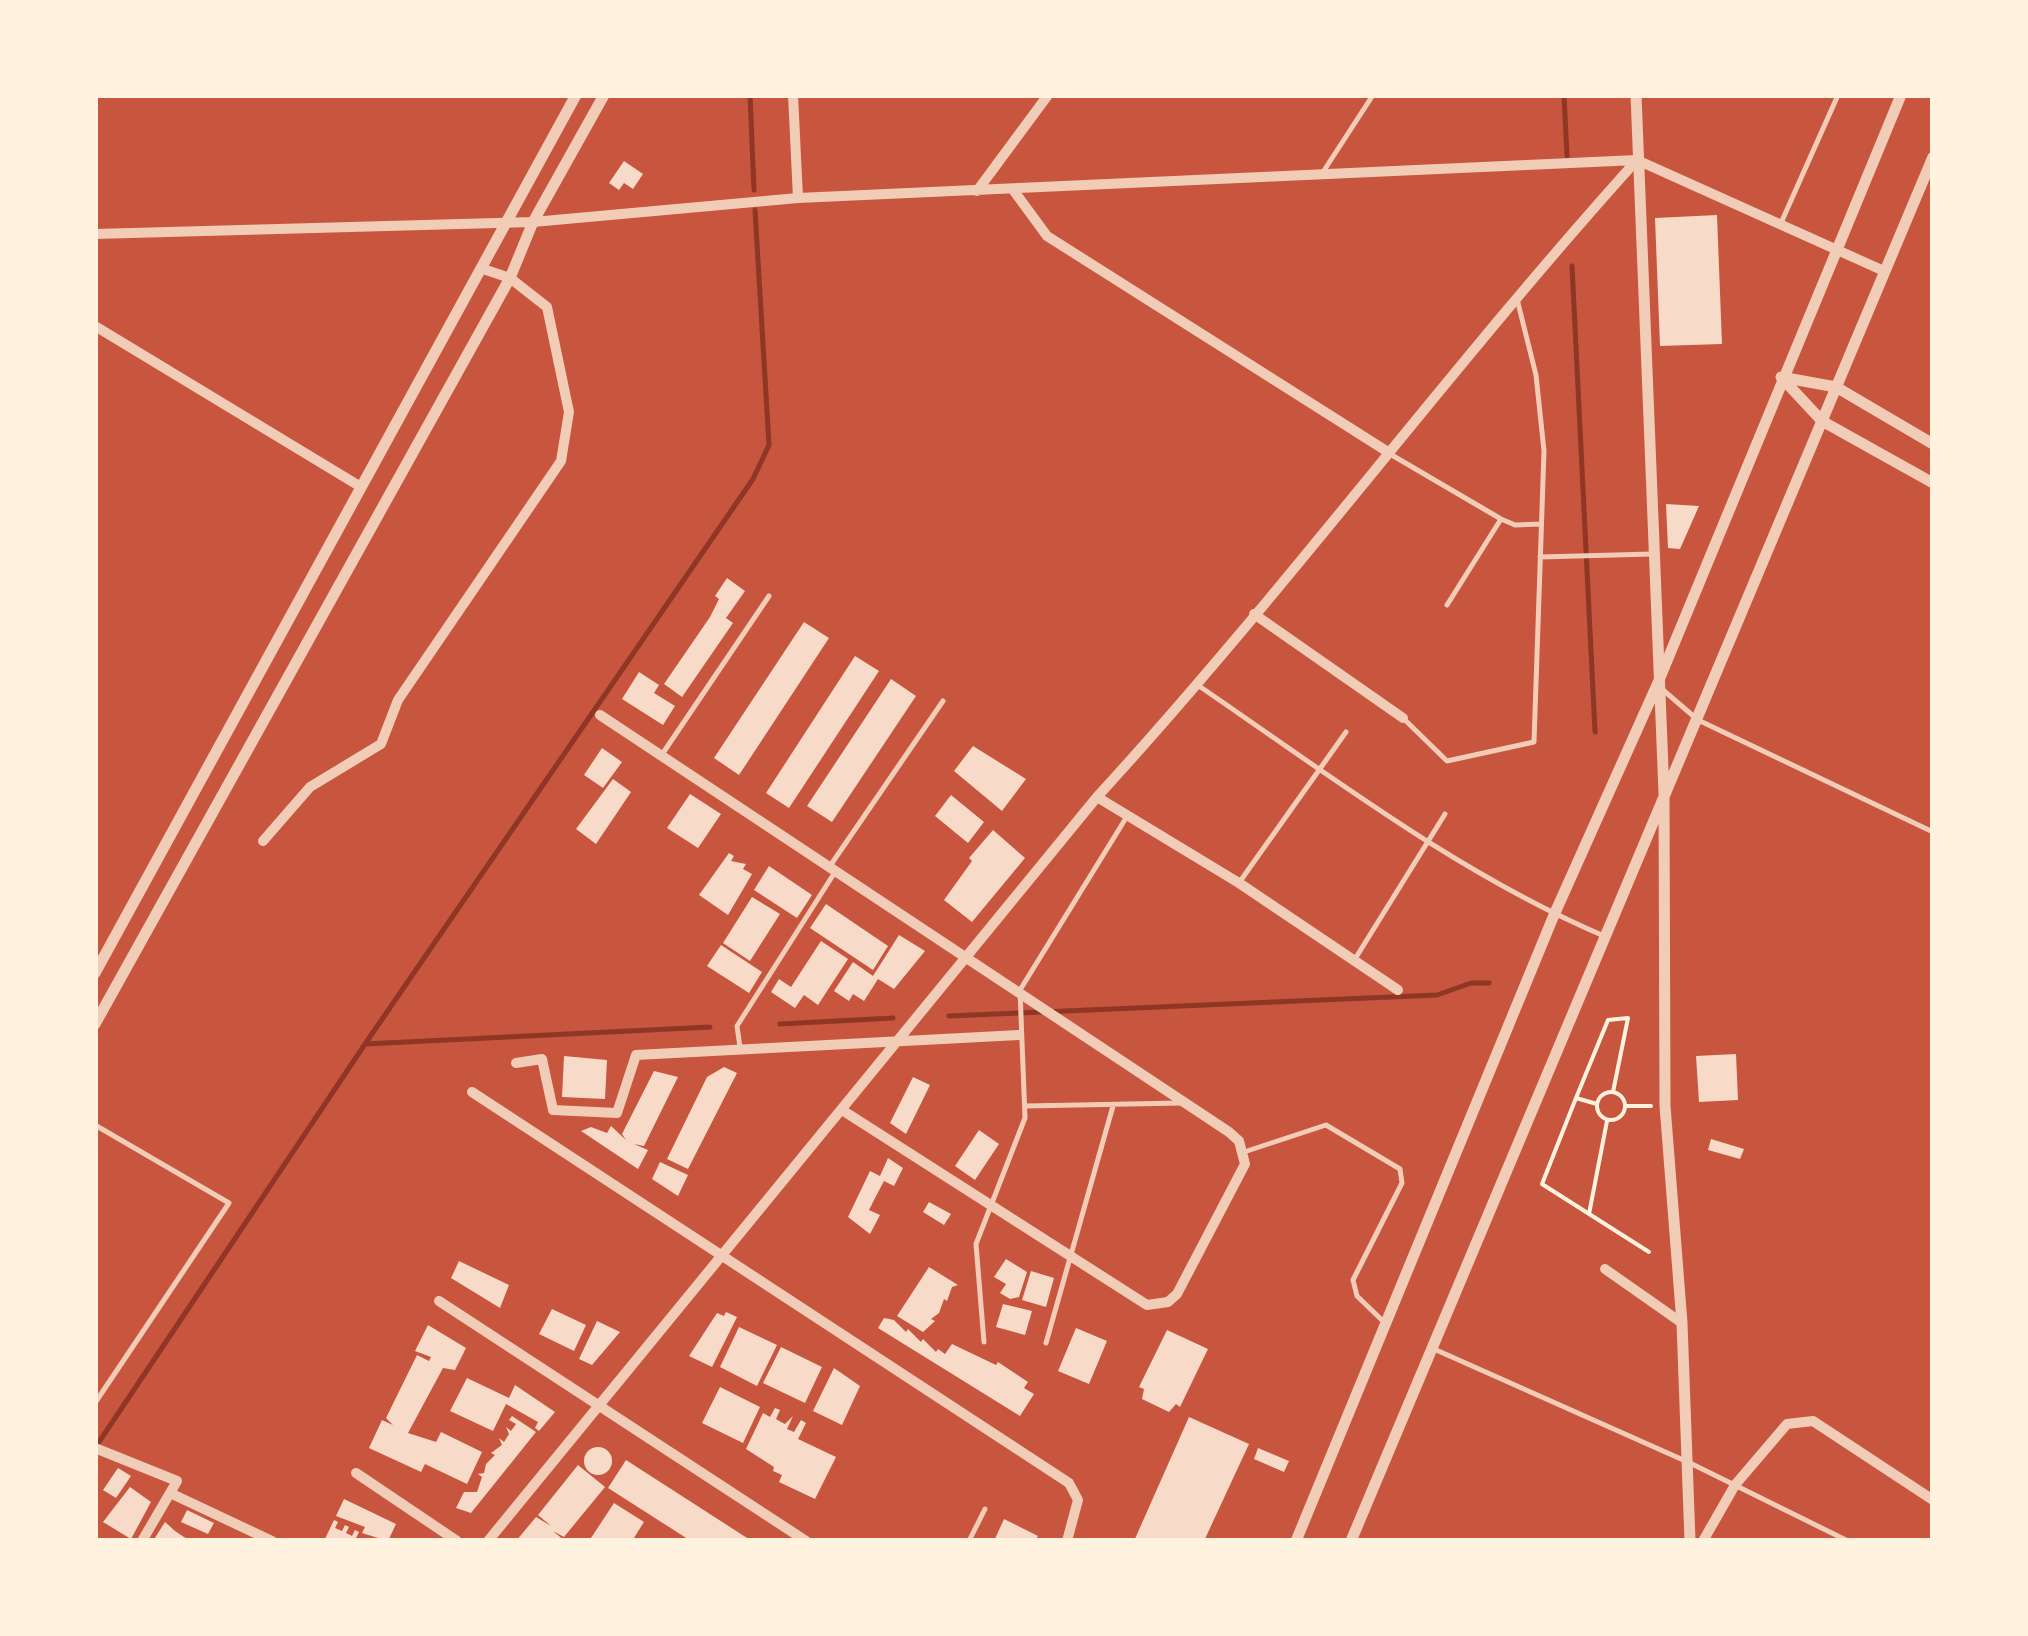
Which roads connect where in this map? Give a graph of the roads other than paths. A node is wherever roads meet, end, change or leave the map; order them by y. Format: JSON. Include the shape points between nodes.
{"nodes":[{"id":1,"x":576,"y":95,"type":"edge"},
{"id":2,"x":604,"y":95,"type":"edge"},
{"id":3,"x":792,"y":95,"type":"edge"},
{"id":4,"x":1048,"y":95,"type":"edge"},
{"id":5,"x":1373,"y":95,"type":"edge"},
{"id":6,"x":1636,"y":95,"type":"edge"},
{"id":7,"x":1838,"y":95,"type":"edge"},
{"id":8,"x":1901,"y":95,"type":"edge"},
{"id":9,"x":1933,"y":157,"type":"edge"},
{"id":10,"x":1637,"y":160,"type":"junction"},
{"id":11,"x":1322,"y":174,"type":"junction"},
{"id":12,"x":1014,"y":190,"type":"junction"},
{"id":13,"x":977,"y":191,"type":"junction"},
{"id":14,"x":798,"y":198,"type":"junction"},
{"id":15,"x":508,"y":220,"type":"junction"},
{"id":16,"x":533,"y":222,"type":"junction"},
{"id":17,"x":1780,"y":226,"type":"junction"},
{"id":18,"x":95,"y":234,"type":"edge"},
{"id":19,"x":1837,"y":250,"type":"junction"},
{"id":20,"x":482,"y":269,"type":"junction"},
{"id":21,"x":1884,"y":271,"type":"junction"},
{"id":22,"x":510,"y":278,"type":"junction"},
{"id":23,"x":1516,"y":294,"type":"junction"},
{"id":24,"x":95,"y":326,"type":"edge"},
{"id":25,"x":1781,"y":377,"type":"junction"},
{"id":26,"x":1836,"y":387,"type":"junction"},
{"id":27,"x":1822,"y":421,"type":"junction"},
{"id":28,"x":1933,"y":444,"type":"edge"},
{"id":29,"x":1388,"y":452,"type":"junction"},
{"id":30,"x":1933,"y":484,"type":"edge"},
{"id":31,"x":361,"y":487,"type":"junction"},
{"id":32,"x":1500,"y":519,"type":"junction"},
{"id":33,"x":1540,"y":524,"type":"junction"},
{"id":34,"x":1652,"y":554,"type":"junction"},
{"id":35,"x":1539,"y":556,"type":"junction"},
{"id":36,"x":769,"y":596,"type":"dead end"},
{"id":37,"x":1447,"y":605,"type":"dead end"},
{"id":38,"x":1254,"y":614,"type":"junction"},
{"id":39,"x":1657,"y":685,"type":"junction"},
{"id":40,"x":1199,"y":686,"type":"junction"},
{"id":41,"x":944,"y":701,"type":"dead end"},
{"id":42,"x":600,"y":715,"type":"dead end"},
{"id":43,"x":1403,"y":718,"type":"joint"},
{"id":44,"x":1698,"y":720,"type":"junction"},
{"id":45,"x":1346,"y":732,"type":"dead end"},
{"id":46,"x":663,"y":753,"type":"junction"},
{"id":47,"x":1321,"y":769,"type":"junction"},
{"id":48,"x":1664,"y":793,"type":"junction"},
{"id":49,"x":1097,"y":797,"type":"junction"},
{"id":50,"x":1445,"y":814,"type":"dead end"},
{"id":51,"x":1126,"y":818,"type":"junction"},
{"id":52,"x":1933,"y":832,"type":"edge"},
{"id":53,"x":1432,"y":840,"type":"junction"},
{"id":54,"x":262,"y":841,"type":"dead end"},
{"id":55,"x":834,"y":867,"type":"junction"},
{"id":56,"x":1239,"y":883,"type":"junction"},
{"id":57,"x":1554,"y":914,"type":"junction"},
{"id":58,"x":1606,"y":936,"type":"junction"},
{"id":59,"x":968,"y":957,"type":"junction"},
{"id":60,"x":1353,"y":961,"type":"junction"},
{"id":61,"x":95,"y":973,"type":"edge"},
{"id":62,"x":1020,"y":990,"type":"junction"},
{"id":63,"x":1398,"y":990,"type":"dead end"},
{"id":64,"x":95,"y":1024,"type":"edge"},
{"id":65,"x":1019,"y":1035,"type":"junction"},
{"id":66,"x":898,"y":1042,"type":"junction"},
{"id":67,"x":740,"y":1050,"type":"junction"},
{"id":68,"x":516,"y":1063,"type":"dead end"},
{"id":69,"x":472,"y":1092,"type":"dead end"},
{"id":70,"x":1184,"y":1102,"type":"junction"},
{"id":71,"x":1024,"y":1106,"type":"junction"},
{"id":72,"x":1114,"y":1106,"type":"junction"},
{"id":73,"x":842,"y":1110,"type":"junction"},
{"id":74,"x":95,"y":1125,"type":"edge"},
{"id":75,"x":1244,"y":1152,"type":"junction"},
{"id":76,"x":989,"y":1206,"type":"junction"},
{"id":77,"x":722,"y":1257,"type":"junction"},
{"id":78,"x":1070,"y":1258,"type":"junction"},
{"id":79,"x":1605,"y":1268,"type":"dead end"},
{"id":80,"x":440,"y":1300,"type":"dead end"},
{"id":81,"x":1682,"y":1323,"type":"junction"},
{"id":82,"x":1388,"y":1326,"type":"junction"},
{"id":83,"x":984,"y":1342,"type":"dead end"},
{"id":84,"x":1046,"y":1343,"type":"dead end"},
{"id":85,"x":1431,"y":1348,"type":"junction"},
{"id":86,"x":95,"y":1404,"type":"edge"},
{"id":87,"x":600,"y":1406,"type":"junction"},
{"id":88,"x":95,"y":1448,"type":"edge"},
{"id":89,"x":1690,"y":1463,"type":"junction"},
{"id":90,"x":356,"y":1473,"type":"dead end"},
{"id":91,"x":1735,"y":1485,"type":"junction"},
{"id":92,"x":170,"y":1493,"type":"junction"},
{"id":93,"x":1933,"y":1500,"type":"edge"},
{"id":94,"x":985,"y":1509,"type":"dead end"},
{"id":95,"x":142,"y":1541,"type":"edge"},
{"id":96,"x":272,"y":1541,"type":"edge"},
{"id":97,"x":457,"y":1541,"type":"edge"},
{"id":98,"x":488,"y":1541,"type":"edge"},
{"id":99,"x":806,"y":1541,"type":"edge"},
{"id":100,"x":969,"y":1541,"type":"edge"},
{"id":101,"x":1067,"y":1541,"type":"edge"},
{"id":102,"x":1296,"y":1541,"type":"edge"},
{"id":103,"x":1351,"y":1541,"type":"edge"},
{"id":104,"x":1690,"y":1541,"type":"edge"},
{"id":105,"x":1703,"y":1541,"type":"edge"},
{"id":106,"x":1848,"y":1541,"type":"edge"}],
"edges":[{"from":1,"to":15,"type":"street"},
{"from":2,"to":16,"type":"street"},
{"from":3,"to":14,"type":"street"},
{"from":4,"to":13,"type":"street"},
{"from":5,"to":11,"type":"lane"},
{"from":6,"to":10,"type":"street"},
{"from":7,"to":17,"type":"lane"},
{"from":8,"to":19,"type":"street"},
{"from":9,"to":21,"type":"street"},
{"from":10,"to":11,"type":"street"},
{"from":10,"to":17,"type":"street"},
{"from":10,"to":23,"type":"street"},
{"from":10,"to":34,"type":"street"},
{"from":11,"to":12,"type":"street"},
{"from":12,"to":13,"type":"street"},
{"from":12,"to":29,"type":"street","via":[[1047,236]]},
{"from":13,"to":14,"type":"street"},
{"from":14,"to":16,"type":"street"},
{"from":15,"to":16,"type":"street"},
{"from":15,"to":18,"type":"street"},
{"from":15,"to":20,"type":"street"},
{"from":16,"to":22,"type":"street"},
{"from":17,"to":19,"type":"street"},
{"from":19,"to":21,"type":"street"},
{"from":19,"to":25,"type":"street"},
{"from":20,"to":22,"type":"street"},
{"from":20,"to":31,"type":"street"},
{"from":21,"to":26,"type":"street"},
{"from":22,"to":54,"type":"street","via":[[547,307],[569,412],[560,461],[398,700],[381,744],[310,786]]},
{"from":22,"to":64,"type":"street"},
{"from":23,"to":29,"type":"street"},
{"from":23,"to":33,"type":"lane","via":[[1542,432]]},
{"from":24,"to":31,"type":"street"},
{"from":25,"to":26,"type":"street"},
{"from":25,"to":27,"type":"street"},
{"from":25,"to":39,"type":"street"},
{"from":26,"to":27,"type":"street"},
{"from":26,"to":28,"type":"street"},
{"from":27,"to":30,"type":"street"},
{"from":27,"to":44,"type":"street"},
{"from":29,"to":32,"type":"lane"},
{"from":29,"to":38,"type":"street"},
{"from":31,"to":61,"type":"street"},
{"from":32,"to":33,"type":"lane"},
{"from":32,"to":37,"type":"lane"},
{"from":33,"to":35,"type":"lane"},
{"from":34,"to":35,"type":"lane"},
{"from":34,"to":39,"type":"street"},
{"from":35,"to":43,"type":"lane","via":[[1534,742],[1447,761]]},
{"from":36,"to":46,"type":"lane"},
{"from":38,"to":40,"type":"street"},
{"from":38,"to":43,"type":"street"},
{"from":39,"to":44,"type":"lane"},
{"from":39,"to":48,"type":"street"},
{"from":39,"to":57,"type":"street"},
{"from":40,"to":47,"type":"lane"},
{"from":40,"to":49,"type":"street"},
{"from":41,"to":55,"type":"lane"},
{"from":42,"to":46,"type":"street"},
{"from":44,"to":48,"type":"street"},
{"from":44,"to":52,"type":"lane"},
{"from":45,"to":47,"type":"lane"},
{"from":46,"to":55,"type":"street"},
{"from":47,"to":53,"type":"lane"},
{"from":47,"to":56,"type":"lane"},
{"from":48,"to":58,"type":"street"},
{"from":48,"to":81,"type":"street","via":[[1665,1106]]},
{"from":49,"to":51,"type":"street"},
{"from":49,"to":59,"type":"street"},
{"from":50,"to":53,"type":"lane"},
{"from":51,"to":56,"type":"street"},
{"from":51,"to":62,"type":"lane"},
{"from":53,"to":57,"type":"lane"},
{"from":53,"to":60,"type":"lane"},
{"from":55,"to":59,"type":"street"},
{"from":55,"to":67,"type":"lane","via":[[737,1026]]},
{"from":56,"to":60,"type":"street"},
{"from":57,"to":58,"type":"lane"},
{"from":57,"to":82,"type":"street"},
{"from":58,"to":85,"type":"street"},
{"from":59,"to":62,"type":"street"},
{"from":59,"to":66,"type":"street"},
{"from":60,"to":63,"type":"street"},
{"from":62,"to":65,"type":"lane"},
{"from":62,"to":70,"type":"street"},
{"from":65,"to":66,"type":"street"},
{"from":65,"to":71,"type":"lane"},
{"from":66,"to":67,"type":"street"},
{"from":66,"to":73,"type":"street"},
{"from":67,"to":68,"type":"street","via":[[636,1056],[617,1113],[552,1110],[542,1060]]},
{"from":69,"to":77,"type":"street"},
{"from":70,"to":72,"type":"lane"},
{"from":70,"to":75,"type":"street","via":[[1229,1132]]},
{"from":71,"to":72,"type":"lane"},
{"from":71,"to":76,"type":"lane"},
{"from":72,"to":78,"type":"lane"},
{"from":73,"to":76,"type":"street"},
{"from":73,"to":77,"type":"street"},
{"from":74,"to":86,"type":"lane","via":[[229,1203]]},
{"from":75,"to":78,"type":"street","via":[[1245,1164],[1178,1294],[1156,1305],[1135,1300]]},
{"from":75,"to":82,"type":"lane","via":[[1326,1125],[1400,1168],[1402,1183],[1353,1280],[1356,1296]]},
{"from":76,"to":78,"type":"street"},
{"from":76,"to":83,"type":"lane","via":[[976,1244]]},
{"from":77,"to":87,"type":"street"},
{"from":77,"to":101,"type":"street","via":[[1069,1483],[1078,1500]]},
{"from":78,"to":84,"type":"lane"},
{"from":79,"to":81,"type":"street"},
{"from":80,"to":87,"type":"street"},
{"from":81,"to":89,"type":"street"},
{"from":82,"to":102,"type":"street"},
{"from":85,"to":89,"type":"lane"},
{"from":85,"to":103,"type":"street"},
{"from":87,"to":98,"type":"street"},
{"from":87,"to":99,"type":"street"},
{"from":88,"to":92,"type":"street","via":[[177,1481]]},
{"from":89,"to":91,"type":"lane"},
{"from":89,"to":104,"type":"street"},
{"from":90,"to":97,"type":"street"},
{"from":91,"to":93,"type":"street","via":[[1787,1424],[1812,1421]]},
{"from":91,"to":105,"type":"street"},
{"from":91,"to":106,"type":"lane"},
{"from":92,"to":95,"type":"street"},
{"from":92,"to":96,"type":"street"},
{"from":94,"to":100,"type":"lane"}]}
